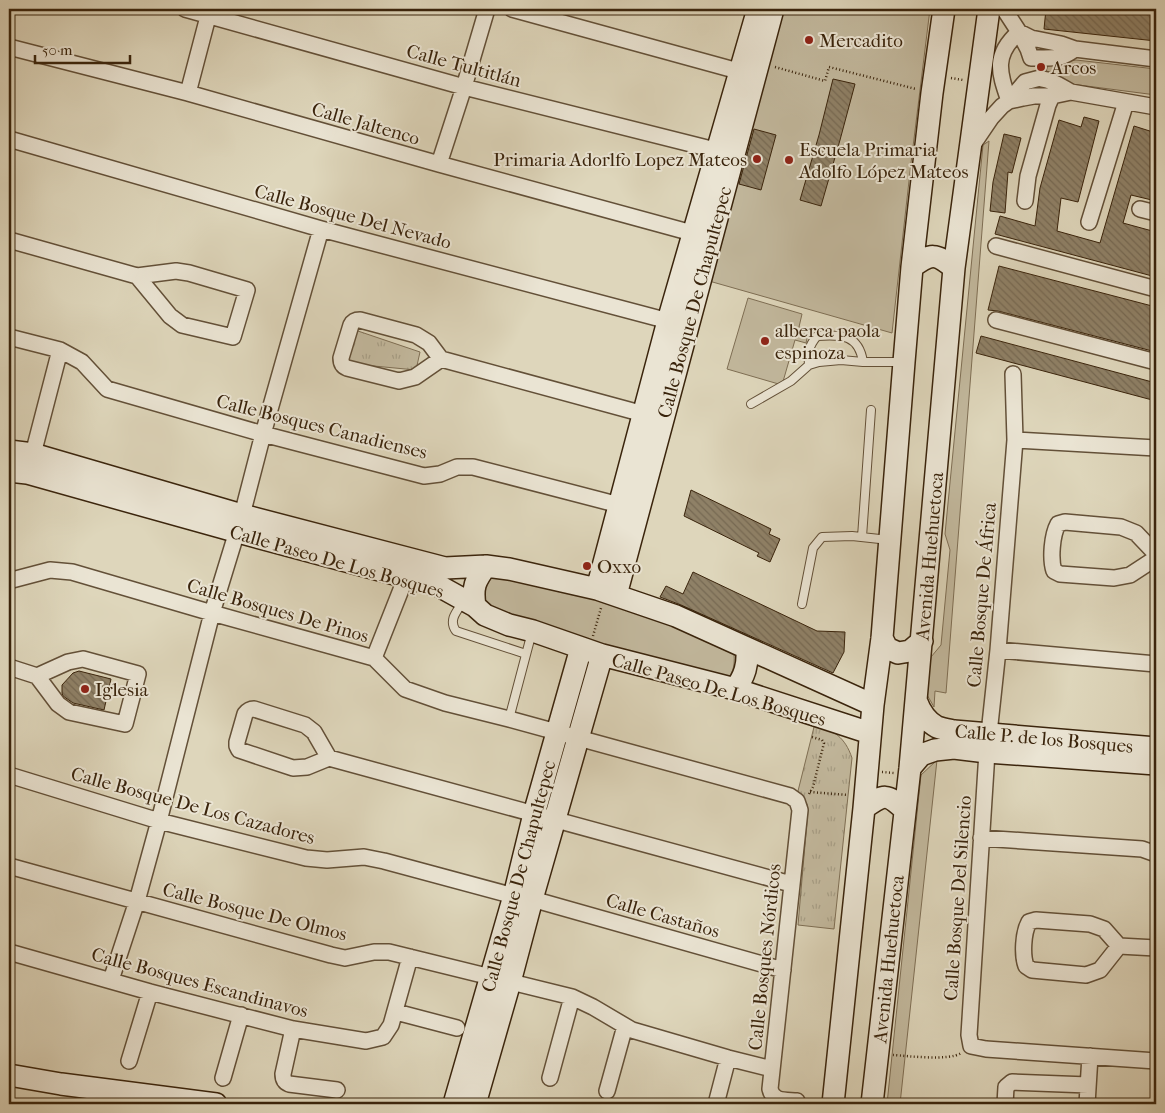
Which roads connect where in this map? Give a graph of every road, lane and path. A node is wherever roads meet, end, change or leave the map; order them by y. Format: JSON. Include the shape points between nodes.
{"nodes":[{"id":1,"x":185,"y":9,"type":"edge"},
{"id":2,"x":487,"y":9,"type":"edge"},
{"id":3,"x":512,"y":9,"type":"edge"},
{"id":4,"x":758,"y":9,"type":"edge"},
{"id":5,"x":773,"y":9,"type":"edge"},
{"id":6,"x":944,"y":9,"type":"edge"},
{"id":7,"x":989,"y":9,"type":"edge"},
{"id":8,"x":1004,"y":9,"type":"edge"},
{"id":9,"x":209,"y":12,"type":"edge"},
{"id":10,"x":1019,"y":32,"type":"junction"},
{"id":11,"x":9,"y":47,"type":"edge"},
{"id":12,"x":1075,"y":49,"type":"junction"},
{"id":13,"x":1038,"y":58,"type":"junction"},
{"id":14,"x":1156,"y":59,"type":"edge"},
{"id":15,"x":752,"y":70,"type":"junction"},
{"id":16,"x":1036,"y":80,"type":"junction"},
{"id":17,"x":980,"y":82,"type":"junction"},
{"id":18,"x":933,"y":85,"type":"junction"},
{"id":19,"x":464,"y":86,"type":"junction"},
{"id":20,"x":1070,"y":92,"type":"junction"},
{"id":21,"x":188,"y":93,"type":"junction"},
{"id":22,"x":1052,"y":96,"type":"junction"},
{"id":23,"x":1009,"y":101,"type":"junction"},
{"id":24,"x":1126,"y":102,"type":"junction"},
{"id":25,"x":1156,"y":107,"type":"edge"},
{"id":26,"x":9,"y":139,"type":"edge"},
{"id":27,"x":971,"y":147,"type":"junction"},
{"id":28,"x":726,"y":152,"type":"junction"},
{"id":29,"x":439,"y":164,"type":"junction"},
{"id":30,"x":1025,"y":201,"type":"dead end"},
{"id":31,"x":1140,"y":209,"type":"dead end"},
{"id":32,"x":1156,"y":213,"type":"edge"},
{"id":33,"x":1089,"y":222,"type":"dead end"},
{"id":34,"x":321,"y":229,"type":"junction"},
{"id":35,"x":702,"y":236,"type":"junction"},
{"id":36,"x":9,"y":240,"type":"edge"},
{"id":37,"x":996,"y":246,"type":"dead end"},
{"id":38,"x":912,"y":267,"type":"junction"},
{"id":39,"x":954,"y":268,"type":"junction"},
{"id":40,"x":138,"y":276,"type":"junction"},
{"id":41,"x":1156,"y":289,"type":"edge"},
{"id":42,"x":996,"y":320,"type":"dead end"},
{"id":43,"x":678,"y":324,"type":"junction"},
{"id":44,"x":9,"y":336,"type":"edge"},
{"id":45,"x":60,"y":350,"type":"junction"},
{"id":46,"x":441,"y":359,"type":"junction"},
{"id":47,"x":863,"y":362,"type":"junction"},
{"id":48,"x":904,"y":362,"type":"junction"},
{"id":49,"x":1156,"y":362,"type":"edge"},
{"id":50,"x":809,"y":365,"type":"junction"},
{"id":51,"x":1012,"y":374,"type":"dead end"},
{"id":52,"x":751,"y":404,"type":"dead end"},
{"id":53,"x":872,"y":410,"type":"dead end"},
{"id":54,"x":654,"y":416,"type":"junction"},
{"id":55,"x":263,"y":434,"type":"junction"},
{"id":56,"x":1015,"y":440,"type":"junction"},
{"id":57,"x":1156,"y":448,"type":"edge"},
{"id":58,"x":9,"y":451,"type":"edge"},
{"id":59,"x":23,"y":466,"type":"edge"},
{"id":60,"x":629,"y":507,"type":"junction"},
{"id":61,"x":240,"y":524,"type":"junction"},
{"id":62,"x":862,"y":537,"type":"junction"},
{"id":63,"x":890,"y":540,"type":"junction"},
{"id":64,"x":1156,"y":556,"type":"edge"},
{"id":65,"x":486,"y":566,"type":"junction"},
{"id":66,"x":406,"y":577,"type":"junction"},
{"id":67,"x":11,"y":580,"type":"edge"},
{"id":68,"x":606,"y":592,"type":"junction"},
{"id":69,"x":470,"y":603,"type":"junction"},
{"id":70,"x":802,"y":604,"type":"dead end"},
{"id":71,"x":212,"y":613,"type":"junction"},
{"id":72,"x":532,"y":631,"type":"junction"},
{"id":73,"x":882,"y":638,"type":"junction"},
{"id":74,"x":922,"y":641,"type":"junction"},
{"id":75,"x":747,"y":648,"type":"junction"},
{"id":76,"x":998,"y":650,"type":"junction"},
{"id":77,"x":591,"y":651,"type":"junction"},
{"id":78,"x":526,"y":654,"type":"junction"},
{"id":79,"x":374,"y":658,"type":"junction"},
{"id":80,"x":1156,"y":664,"type":"edge"},
{"id":81,"x":9,"y":667,"type":"edge"},
{"id":82,"x":37,"y":676,"type":"junction"},
{"id":83,"x":735,"y":689,"type":"junction"},
{"id":84,"x":916,"y":700,"type":"junction"},
{"id":85,"x":873,"y":705,"type":"junction"},
{"id":86,"x":509,"y":719,"type":"junction"},
{"id":87,"x":557,"y":732,"type":"junction"},
{"id":88,"x":870,"y":733,"type":"junction"},
{"id":89,"x":812,"y":737,"type":"dead end"},
{"id":90,"x":578,"y":739,"type":"junction"},
{"id":91,"x":988,"y":743,"type":"junction"},
{"id":92,"x":1156,"y":748,"type":"edge"},
{"id":93,"x":329,"y":758,"type":"junction"},
{"id":94,"x":1156,"y":764,"type":"edge"},
{"id":95,"x":867,"y":770,"type":"junction"},
{"id":96,"x":909,"y":771,"type":"junction"},
{"id":97,"x":9,"y":775,"type":"edge"},
{"id":98,"x":810,"y":792,"type":"junction"},
{"id":99,"x":797,"y":801,"type":"junction"},
{"id":100,"x":856,"y":802,"type":"junction"},
{"id":101,"x":905,"y":810,"type":"junction"},
{"id":102,"x":534,"y":814,"type":"junction"},
{"id":103,"x":555,"y":820,"type":"junction"},
{"id":104,"x":159,"y":821,"type":"junction"},
{"id":105,"x":981,"y":838,"type":"junction"},
{"id":106,"x":1156,"y":854,"type":"edge"},
{"id":107,"x":9,"y":866,"type":"edge"},
{"id":108,"x":792,"y":884,"type":"junction"},
{"id":109,"x":523,"y":898,"type":"junction"},
{"id":110,"x":136,"y":901,"type":"junction"},
{"id":111,"x":1119,"y":946,"type":"junction"},
{"id":112,"x":1156,"y":948,"type":"edge"},
{"id":113,"x":9,"y":952,"type":"edge"},
{"id":114,"x":410,"y":957,"type":"junction"},
{"id":115,"x":783,"y":970,"type":"junction"},
{"id":116,"x":500,"y":979,"type":"junction"},
{"id":117,"x":110,"y":980,"type":"junction"},
{"id":118,"x":150,"y":992,"type":"junction"},
{"id":119,"x":572,"y":997,"type":"junction"},
{"id":120,"x":396,"y":1012,"type":"junction"},
{"id":121,"x":241,"y":1015,"type":"junction"},
{"id":122,"x":625,"y":1026,"type":"junction"},
{"id":123,"x":456,"y":1028,"type":"dead end"},
{"id":124,"x":293,"y":1029,"type":"junction"},
{"id":125,"x":971,"y":1046,"type":"junction"},
{"id":126,"x":893,"y":1055,"type":"dead end"},
{"id":127,"x":1090,"y":1056,"type":"junction"},
{"id":128,"x":728,"y":1058,"type":"junction"},
{"id":129,"x":129,"y":1061,"type":"dead end"},
{"id":130,"x":1156,"y":1061,"type":"edge"},
{"id":131,"x":772,"y":1069,"type":"junction"},
{"id":132,"x":9,"y":1075,"type":"edge"},
{"id":133,"x":223,"y":1078,"type":"dead end"},
{"id":134,"x":550,"y":1078,"type":"dead end"},
{"id":135,"x":1088,"y":1085,"type":"junction"},
{"id":136,"x":337,"y":1090,"type":"dead end"},
{"id":137,"x":607,"y":1092,"type":"dead end"},
{"id":138,"x":797,"y":1101,"type":"dead end"},
{"id":139,"x":216,"y":1104,"type":"edge"},
{"id":140,"x":454,"y":1104,"type":"edge"},
{"id":141,"x":475,"y":1104,"type":"edge"},
{"id":142,"x":716,"y":1104,"type":"edge"},
{"id":143,"x":833,"y":1104,"type":"edge"},
{"id":144,"x":872,"y":1104,"type":"edge"},
{"id":145,"x":1005,"y":1104,"type":"edge"},
{"id":146,"x":1087,"y":1104,"type":"edge"}],
"edges":[{"from":1,"to":9,"type":"street","name":"Calle Tultitlán"},
{"from":2,"to":19,"type":"street"},
{"from":3,"to":15,"type":"street"},
{"from":4,"to":15,"type":"main road","name":"Calle Bosque De Chapultepec"},
{"from":5,"to":15,"type":"main road","name":"Calle Bosque De Chapultepec"},
{"from":6,"to":18,"type":"main road"},
{"from":7,"to":17,"type":"main road","name":"Avenida Huehuetoca"},
{"from":8,"to":10,"type":"street"},
{"from":9,"to":19,"type":"street","name":"Calle Tultitlán"},
{"from":9,"to":21,"type":"street"},
{"from":10,"to":12,"type":"street"},
{"from":10,"to":13,"type":"street","via":[[1028,49]]},
{"from":10,"to":23,"type":"street","via":[[1002,54],[1000,64]]},
{"from":11,"to":21,"type":"street","name":"Calle Jaltenco"},
{"from":12,"to":13,"type":"street","via":[[1060,58]]},
{"from":12,"to":14,"type":"street"},
{"from":13,"to":16,"type":"street","via":[[1029,70]]},
{"from":15,"to":18,"type":"path","via":[[825,82],[829,67]]},
{"from":15,"to":28,"type":"main road","name":"Calle Bosque De Chapultepec"},
{"from":16,"to":20,"type":"street","via":[[1046,79]]},
{"from":16,"to":23,"type":"street"},
{"from":17,"to":18,"type":"path"},
{"from":17,"to":27,"type":"main road","name":"Avenida Huehuetoca"},
{"from":18,"to":38,"type":"main road"},
{"from":19,"to":28,"type":"street","name":"Calle Tultitlán"},
{"from":19,"to":29,"type":"street"},
{"from":20,"to":22,"type":"street"},
{"from":20,"to":24,"type":"street"},
{"from":21,"to":29,"type":"street","name":"Calle Jaltenco"},
{"from":22,"to":23,"type":"street"},
{"from":22,"to":30,"type":"street","via":[[1028,176]]},
{"from":23,"to":27,"type":"street","via":[[991,118]]},
{"from":24,"to":25,"type":"street"},
{"from":24,"to":33,"type":"street"},
{"from":26,"to":34,"type":"street","name":"Calle Bosque Del Nevado"},
{"from":27,"to":39,"type":"main road","name":"Avenida Huehuetoca"},
{"from":28,"to":35,"type":"main road","name":"Calle Bosque De Chapultepec"},
{"from":29,"to":35,"type":"street","name":"Calle Jaltenco"},
{"from":31,"to":32,"type":"street"},
{"from":34,"to":43,"type":"street","name":"Calle Bosque Del Nevado"},
{"from":34,"to":55,"type":"street"},
{"from":35,"to":43,"type":"main road","name":"Calle Bosque De Chapultepec"},
{"from":36,"to":40,"type":"street"},
{"from":37,"to":41,"type":"street"},
{"from":38,"to":39,"type":"main road","via":[[925,258],[935,256]]},
{"from":38,"to":48,"type":"main road"},
{"from":39,"to":74,"type":"main road","name":"Avenida Huehuetoca"},
{"from":40,"to":40,"type":"street","via":[[176,271],[246,290],[233,337],[182,325],[170,316]]},
{"from":42,"to":49,"type":"street"},
{"from":43,"to":54,"type":"main road","name":"Calle Bosque De Chapultepec"},
{"from":44,"to":45,"type":"street","name":"Calle Bosques Canadienses"},
{"from":45,"to":55,"type":"street","name":"Calle Bosques Canadienses","via":[[82,362],[108,389]]},
{"from":45,"to":59,"type":"street"},
{"from":46,"to":46,"type":"street","via":[[429,343],[416,335],[356,320],[351,325],[341,363],[347,368],[399,380],[414,377]]},
{"from":46,"to":54,"type":"street"},
{"from":47,"to":48,"type":"lane"},
{"from":47,"to":50,"type":"lane","via":[[841,360]]},
{"from":47,"to":50,"type":"lane","via":[[862,352],[855,342],[845,337],[817,336],[808,352]]},
{"from":48,"to":63,"type":"main road"},
{"from":50,"to":52,"type":"lane","via":[[791,381]]},
{"from":51,"to":56,"type":"street","name":"Calle Bosque De África"},
{"from":53,"to":62,"type":"lane"},
{"from":54,"to":60,"type":"main road","name":"Calle Bosque De Chapultepec"},
{"from":55,"to":60,"type":"street","name":"Calle Bosques Canadienses","via":[[424,476],[457,467],[472,467]]},
{"from":55,"to":61,"type":"street"},
{"from":56,"to":57,"type":"street"},
{"from":56,"to":76,"type":"street","name":"Calle Bosque De África"},
{"from":58,"to":59,"type":"main road","name":"Calle Paseo De Los Bosques"},
{"from":59,"to":61,"type":"main road","name":"Calle Paseo De Los Bosques"},
{"from":60,"to":68,"type":"main road","name":"Calle Bosque De Chapultepec"},
{"from":61,"to":65,"type":"main road","name":"Calle Paseo De Los Bosques","via":[[445,568]]},
{"from":61,"to":66,"type":"main road","name":"Calle Paseo De Los Bosques"},
{"from":61,"to":71,"type":"street"},
{"from":62,"to":63,"type":"lane"},
{"from":62,"to":70,"type":"lane","via":[[822,538],[813,548]]},
{"from":63,"to":73,"type":"main road"},
{"from":64,"to":64,"type":"street","via":[[1136,533],[1121,527],[1065,522],[1058,524],[1055,531],[1052,564],[1054,571],[1060,574],[1114,578],[1130,575]]},
{"from":65,"to":68,"type":"main road","name":"Calle Paseo De Los Bosques"},
{"from":65,"to":69,"type":"main road","via":[[477,579]]},
{"from":66,"to":69,"type":"main road","name":"Calle Paseo De Los Bosques","via":[[438,586]]},
{"from":66,"to":79,"type":"street"},
{"from":67,"to":71,"type":"street","name":"Calle Bosques De Pinos","via":[[50,570],[72,572]]},
{"from":68,"to":75,"type":"main road","name":"Calle Paseo De Los Bosques","via":[[676,616]]},
{"from":68,"to":77,"type":"path"},
{"from":69,"to":72,"type":"main road","name":"Calle Paseo De Los Bosques","via":[[485,615]]},
{"from":69,"to":78,"type":"lane","via":[[456,613],[452,624],[456,631]]},
{"from":71,"to":79,"type":"street","name":"Calle Bosques De Pinos"},
{"from":71,"to":104,"type":"street"},
{"from":72,"to":77,"type":"main road","name":"Calle Paseo De Los Bosques"},
{"from":72,"to":78,"type":"lane"},
{"from":73,"to":74,"type":"main road","via":[[887,648],[898,653],[910,651]]},
{"from":73,"to":85,"type":"main road"},
{"from":74,"to":84,"type":"main road","name":"Avenida Huehuetoca"},
{"from":75,"to":83,"type":"main road","via":[[746,670]]},
{"from":75,"to":85,"type":"main road","name":"Calle Paseo De Los Bosques"},
{"from":76,"to":80,"type":"street"},
{"from":76,"to":91,"type":"street","name":"Calle Bosque De África"},
{"from":77,"to":83,"type":"main road","name":"Calle Paseo De Los Bosques"},
{"from":77,"to":87,"type":"main road","name":"Calle Bosque De Chapultepec"},
{"from":77,"to":90,"type":"main road","name":"Calle Bosque De Chapultepec"},
{"from":78,"to":86,"type":"lane"},
{"from":79,"to":86,"type":"street","name":"Calle Bosques De Pinos","via":[[405,689]]},
{"from":81,"to":82,"type":"street"},
{"from":82,"to":82,"type":"street","via":[[83,659],[138,674],[125,724],[69,712],[58,704]]},
{"from":83,"to":88,"type":"main road","name":"Calle Paseo De Los Bosques"},
{"from":84,"to":91,"type":"main road","name":"Calle P. de los Bosques","via":[[924,716],[937,727]]},
{"from":84,"to":96,"type":"main road","name":"Avenida Huehuetoca"},
{"from":85,"to":88,"type":"main road"},
{"from":86,"to":87,"type":"street","name":"Calle Bosques De Pinos"},
{"from":87,"to":90,"type":"street","name":"Calle Bosques De Pinos"},
{"from":87,"to":102,"type":"main road","name":"Calle Bosque De Chapultepec"},
{"from":88,"to":95,"type":"main road"},
{"from":89,"to":98,"type":"path","via":[[824,743]]},
{"from":90,"to":99,"type":"street","via":[[790,796]]},
{"from":90,"to":103,"type":"main road","name":"Calle Bosque De Chapultepec"},
{"from":91,"to":92,"type":"main road","name":"Calle P. de los Bosques"},
{"from":91,"to":94,"type":"main road","name":"Calle P. de los Bosques"},
{"from":91,"to":96,"type":"main road","name":"Calle P. de los Bosques","via":[[935,750],[921,756]]},
{"from":91,"to":105,"type":"street","name":"Calle Bosque Del Silencio"},
{"from":93,"to":93,"type":"street","via":[[314,732],[305,725],[254,709],[245,714],[237,742],[239,750],[293,768],[307,767]]},
{"from":93,"to":102,"type":"street"},
{"from":95,"to":96,"type":"path"},
{"from":95,"to":100,"type":"main road"},
{"from":96,"to":101,"type":"main road","name":"Avenida Huehuetoca"},
{"from":97,"to":104,"type":"street","name":"Calle Bosque De Los Cazadores"},
{"from":98,"to":99,"type":"path"},
{"from":98,"to":100,"type":"path"},
{"from":99,"to":108,"type":"street","name":"Calle Bosques Nórdicos","via":[[800,810]]},
{"from":100,"to":101,"type":"main road","via":[[886,796]]},
{"from":100,"to":143,"type":"main road"},
{"from":101,"to":144,"type":"main road","name":"Avenida Huehuetoca"},
{"from":102,"to":103,"type":"street"},
{"from":102,"to":109,"type":"main road","name":"Calle Bosque De Chapultepec"},
{"from":103,"to":108,"type":"street"},
{"from":103,"to":109,"type":"main road","name":"Calle Bosque De Chapultepec"},
{"from":104,"to":109,"type":"street","name":"Calle Bosque De Los Cazadores","via":[[306,858],[384,860]]},
{"from":104,"to":110,"type":"street"},
{"from":105,"to":106,"type":"street","via":[[1142,849]]},
{"from":105,"to":125,"type":"street","name":"Calle Bosque Del Silencio","via":[[969,1035]]},
{"from":107,"to":110,"type":"street","name":"Calle Bosque De Olmos"},
{"from":108,"to":115,"type":"street","name":"Calle Bosques Nórdicos"},
{"from":109,"to":115,"type":"street","name":"Calle Castaños"},
{"from":109,"to":116,"type":"main road","name":"Calle Bosque De Chapultepec"},
{"from":110,"to":114,"type":"street","name":"Calle Bosque De Olmos","via":[[345,958],[374,952]]},
{"from":110,"to":117,"type":"street"},
{"from":111,"to":111,"type":"street","via":[[1104,929],[1090,924],[1036,920],[1029,922],[1026,929],[1024,960],[1032,970],[1086,975],[1100,970]]},
{"from":111,"to":112,"type":"street"},
{"from":113,"to":117,"type":"street","name":"Calle Bosques Escandinavos"},
{"from":114,"to":116,"type":"street","name":"Calle Bosque De Olmos"},
{"from":114,"to":120,"type":"street"},
{"from":115,"to":131,"type":"street","name":"Calle Bosques Nórdicos"},
{"from":116,"to":119,"type":"street","name":"Calle Bosques Nórdicos"},
{"from":116,"to":140,"type":"main road","name":"Calle Bosque De Chapultepec"},
{"from":116,"to":141,"type":"main road","name":"Calle Bosque De Chapultepec"},
{"from":117,"to":118,"type":"street","name":"Calle Bosques Escandinavos"},
{"from":118,"to":121,"type":"street","name":"Calle Bosques Escandinavos"},
{"from":118,"to":129,"type":"street"},
{"from":119,"to":122,"type":"street","name":"Calle Bosques Nórdicos"},
{"from":119,"to":134,"type":"street"},
{"from":120,"to":123,"type":"street"},
{"from":120,"to":124,"type":"street","name":"Calle Bosques Escandinavos","via":[[392,1026],[383,1037],[366,1041]]},
{"from":121,"to":124,"type":"street","name":"Calle Bosques Escandinavos"},
{"from":121,"to":133,"type":"street"},
{"from":122,"to":128,"type":"street","name":"Calle Bosques Nórdicos"},
{"from":122,"to":137,"type":"street"},
{"from":124,"to":136,"type":"street","via":[[283,1074],[285,1082]]},
{"from":125,"to":126,"type":"path","via":[[958,1055]]},
{"from":125,"to":127,"type":"street"},
{"from":127,"to":130,"type":"street"},
{"from":127,"to":135,"type":"street"},
{"from":128,"to":131,"type":"street","name":"Calle Bosques Nórdicos"},
{"from":128,"to":142,"type":"street"},
{"from":131,"to":138,"type":"street","via":[[772,1096]]},
{"from":132,"to":139,"type":"main road"},
{"from":135,"to":145,"type":"street","via":[[1012,1082],[1006,1087]]},
{"from":135,"to":146,"type":"street"}]}
